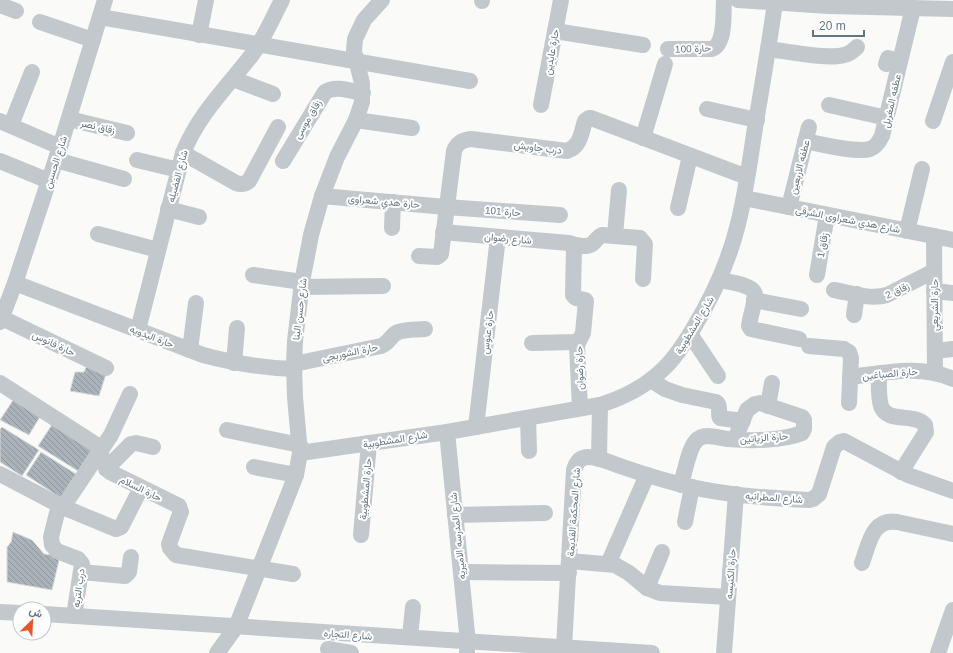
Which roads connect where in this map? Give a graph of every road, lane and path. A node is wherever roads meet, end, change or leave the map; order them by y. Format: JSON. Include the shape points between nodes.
{"nodes":[{"id":1,"x":105,"y":0,"type":"edge"},
{"id":2,"x":206,"y":0,"type":"edge"},
{"id":3,"x":282,"y":0,"type":"edge"},
{"id":4,"x":382,"y":0,"type":"edge"},
{"id":5,"x":561,"y":0,"type":"edge"},
{"id":6,"x":724,"y":0,"type":"edge"},
{"id":7,"x":738,"y":0,"type":"edge"},
{"id":8,"x":772,"y":2,"type":"edge"},
{"id":9,"x":0,"y":5,"type":"edge"},
{"id":10,"x":915,"y":5,"type":"edge"},
{"id":11,"x":953,"y":9,"type":"edge"},
{"id":12,"x":16,"y":11,"type":"dead end"},
{"id":13,"x":100,"y":17,"type":"junction"},
{"id":14,"x":40,"y":22,"type":"dead end"},
{"id":15,"x":555,"y":31,"type":"junction"},
{"id":16,"x":199,"y":35,"type":"junction"},
{"id":17,"x":93,"y":40,"type":"junction"},
{"id":18,"x":259,"y":45,"type":"junction"},
{"id":19,"x":643,"y":45,"type":"dead end"},
{"id":20,"x":857,"y":47,"type":"dead end"},
{"id":21,"x":768,"y":49,"type":"junction"},
{"id":22,"x":356,"y":62,"type":"junction"},
{"id":23,"x":953,"y":62,"type":"edge"},
{"id":24,"x":32,"y":72,"type":"dead end"},
{"id":25,"x":233,"y":79,"type":"junction"},
{"id":26,"x":470,"y":81,"type":"dead end"},
{"id":27,"x":363,"y":93,"type":"junction"},
{"id":28,"x":273,"y":94,"type":"dead end"},
{"id":29,"x":541,"y":105,"type":"dead end"},
{"id":30,"x":829,"y":105,"type":"dead end"},
{"id":31,"x":707,"y":110,"type":"dead end"},
{"id":32,"x":887,"y":118,"type":"junction"},
{"id":33,"x":69,"y":120,"type":"junction"},
{"id":34,"x":356,"y":120,"type":"junction"},
{"id":35,"x":757,"y":120,"type":"junction"},
{"id":36,"x":932,"y":121,"type":"dead end"},
{"id":37,"x":5,"y":123,"type":"edge"},
{"id":38,"x":278,"y":127,"type":"dead end"},
{"id":39,"x":412,"y":128,"type":"dead end"},
{"id":40,"x":127,"y":133,"type":"dead end"},
{"id":41,"x":807,"y":134,"type":"joint"},
{"id":42,"x":643,"y":138,"type":"junction"},
{"id":43,"x":183,"y":153,"type":"junction"},
{"id":44,"x":58,"y":154,"type":"junction"},
{"id":45,"x":690,"y":156,"type":"junction"},
{"id":46,"x":137,"y":160,"type":"dead end"},
{"id":47,"x":283,"y":161,"type":"dead end"},
{"id":48,"x":2,"y":166,"type":"edge"},
{"id":49,"x":922,"y":169,"type":"dead end"},
{"id":50,"x":179,"y":170,"type":"junction"},
{"id":51,"x":748,"y":177,"type":"junction"},
{"id":52,"x":124,"y":179,"type":"dead end"},
{"id":53,"x":49,"y":181,"type":"junction"},
{"id":54,"x":619,"y":190,"type":"dead end"},
{"id":55,"x":322,"y":196,"type":"junction"},
{"id":56,"x":744,"y":198,"type":"junction"},
{"id":57,"x":394,"y":202,"type":"junction"},
{"id":58,"x":446,"y":207,"type":"junction"},
{"id":59,"x":789,"y":207,"type":"junction"},
{"id":60,"x":678,"y":208,"type":"dead end"},
{"id":61,"x":168,"y":209,"type":"junction"},
{"id":62,"x":560,"y":215,"type":"dead end"},
{"id":63,"x":827,"y":215,"type":"junction"},
{"id":64,"x":199,"y":217,"type":"dead end"},
{"id":65,"x":392,"y":228,"type":"dead end"},
{"id":66,"x":907,"y":231,"type":"junction"},
{"id":67,"x":443,"y":232,"type":"junction"},
{"id":68,"x":98,"y":234,"type":"dead end"},
{"id":69,"x":615,"y":235,"type":"junction"},
{"id":70,"x":934,"y":236,"type":"junction"},
{"id":71,"x":498,"y":237,"type":"junction"},
{"id":72,"x":953,"y":240,"type":"edge"},
{"id":73,"x":572,"y":244,"type":"junction"},
{"id":74,"x":158,"y":250,"type":"junction"},
{"id":75,"x":419,"y":256,"type":"dead end"},
{"id":76,"x":934,"y":271,"type":"junction"},
{"id":77,"x":253,"y":275,"type":"dead end"},
{"id":78,"x":817,"y":275,"type":"dead end"},
{"id":79,"x":642,"y":279,"type":"dead end"},
{"id":80,"x":719,"y":280,"type":"junction"},
{"id":81,"x":15,"y":283,"type":"junction"},
{"id":82,"x":302,"y":284,"type":"junction"},
{"id":83,"x":383,"y":286,"type":"dead end"},
{"id":84,"x":834,"y":290,"type":"dead end"},
{"id":85,"x":934,"y":291,"type":"junction"},
{"id":86,"x":953,"y":293,"type":"edge"},
{"id":87,"x":857,"y":294,"type":"junction"},
{"id":88,"x":754,"y":300,"type":"junction"},
{"id":89,"x":196,"y":303,"type":"dead end"},
{"id":90,"x":801,"y":309,"type":"dead end"},
{"id":91,"x":854,"y":315,"type":"dead end"},
{"id":92,"x":1,"y":320,"type":"edge"},
{"id":93,"x":237,"y":328,"type":"dead end"},
{"id":94,"x":425,"y":329,"type":"dead end"},
{"id":95,"x":138,"y":330,"type":"junction"},
{"id":96,"x":690,"y":334,"type":"junction"},
{"id":97,"x":577,"y":342,"type":"junction"},
{"id":98,"x":532,"y":343,"type":"dead end"},
{"id":99,"x":953,"y":349,"type":"edge"},
{"id":100,"x":190,"y":350,"type":"junction"},
{"id":101,"x":935,"y":351,"type":"junction"},
{"id":102,"x":234,"y":363,"type":"junction"},
{"id":103,"x":294,"y":366,"type":"junction"},
{"id":104,"x":106,"y":368,"type":"dead end"},
{"id":105,"x":935,"y":373,"type":"junction"},
{"id":106,"x":879,"y":374,"type":"junction"},
{"id":107,"x":718,"y":376,"type":"dead end"},
{"id":108,"x":850,"y":377,"type":"junction"},
{"id":109,"x":953,"y":379,"type":"edge"},
{"id":110,"x":651,"y":380,"type":"junction"},
{"id":111,"x":0,"y":383,"type":"edge"},
{"id":112,"x":772,"y":383,"type":"dead end"},
{"id":113,"x":130,"y":394,"type":"dead end"},
{"id":114,"x":848,"y":403,"type":"dead end"},
{"id":115,"x":600,"y":404,"type":"junction"},
{"id":116,"x":768,"y":406,"type":"junction"},
{"id":117,"x":580,"y":408,"type":"junction"},
{"id":118,"x":528,"y":418,"type":"junction"},
{"id":119,"x":743,"y":421,"type":"junction"},
{"id":120,"x":476,"y":426,"type":"junction"},
{"id":121,"x":227,"y":430,"type":"dead end"},
{"id":122,"x":447,"y":432,"type":"junction"},
{"id":123,"x":735,"y":440,"type":"junction"},
{"id":124,"x":369,"y":443,"type":"junction"},
{"id":125,"x":152,"y":447,"type":"dead end"},
{"id":126,"x":300,"y":449,"type":"junction"},
{"id":127,"x":101,"y":451,"type":"junction"},
{"id":128,"x":529,"y":451,"type":"dead end"},
{"id":129,"x":599,"y":459,"type":"junction"},
{"id":130,"x":254,"y":467,"type":"dead end"},
{"id":131,"x":106,"y":469,"type":"junction"},
{"id":132,"x":901,"y":472,"type":"junction"},
{"id":133,"x":0,"y":474,"type":"edge"},
{"id":134,"x":296,"y":475,"type":"junction"},
{"id":135,"x":647,"y":475,"type":"junction"},
{"id":136,"x":687,"y":486,"type":"junction"},
{"id":137,"x":141,"y":488,"type":"junction"},
{"id":138,"x":953,"y":490,"type":"edge"},
{"id":139,"x":736,"y":494,"type":"junction"},
{"id":140,"x":61,"y":506,"type":"junction"},
{"id":141,"x":546,"y":514,"type":"dead end"},
{"id":142,"x":455,"y":515,"type":"junction"},
{"id":143,"x":685,"y":522,"type":"dead end"},
{"id":144,"x":361,"y":534,"type":"dead end"},
{"id":145,"x":953,"y":534,"type":"edge"},
{"id":146,"x":662,"y":552,"type":"dead end"},
{"id":147,"x":131,"y":557,"type":"dead end"},
{"id":148,"x":862,"y":562,"type":"dead end"},
{"id":149,"x":608,"y":564,"type":"junction"},
{"id":150,"x":569,"y":567,"type":"junction"},
{"id":151,"x":259,"y":569,"type":"junction"},
{"id":152,"x":81,"y":572,"type":"junction"},
{"id":153,"x":461,"y":572,"type":"junction"},
{"id":154,"x":293,"y":574,"type":"dead end"},
{"id":155,"x":647,"y":588,"type":"junction"},
{"id":156,"x":728,"y":597,"type":"junction"},
{"id":157,"x":413,"y":606,"type":"dead end"},
{"id":158,"x":953,"y":610,"type":"edge"},
{"id":159,"x":0,"y":612,"type":"edge"},
{"id":160,"x":12,"y":613,"type":"edge"},
{"id":161,"x":52,"y":615,"type":"edge"},
{"id":162,"x":74,"y":616,"type":"junction"},
{"id":163,"x":236,"y":627,"type":"junction"},
{"id":164,"x":335,"y":633,"type":"junction"},
{"id":165,"x":410,"y":638,"type":"junction"},
{"id":166,"x":467,"y":647,"type":"edge"},
{"id":167,"x":564,"y":647,"type":"junction"},
{"id":168,"x":522,"y":648,"type":"edge"},
{"id":169,"x":327,"y":651,"type":"edge"},
{"id":170,"x":217,"y":653,"type":"edge"},
{"id":171,"x":351,"y":653,"type":"edge"},
{"id":172,"x":545,"y":653,"type":"edge"},
{"id":173,"x":652,"y":653,"type":"edge"},
{"id":174,"x":724,"y":653,"type":"edge"},
{"id":175,"x":938,"y":653,"type":"edge"}],
"edges":[{"from":1,"to":13,"type":"street","name":"شارع الحسين"},
{"from":2,"to":16,"type":"street"},
{"from":3,"to":18,"type":"street","name":"شارع الفضيله"},
{"from":4,"to":22,"type":"street","name":"شارع حسن البنا","via":[[359,29],[355,39]]},
{"from":5,"to":15,"type":"street","name":"حارة عابدين"},
{"from":6,"to":42,"type":"street","name":"حارة 100","via":[[722,37],[718,46],[667,57]]},
{"from":7,"to":8,"type":"street"},
{"from":8,"to":10,"type":"street","via":[[828,6]]},
{"from":8,"to":21,"type":"street","name":"شارع المشطوبية"},
{"from":9,"to":12,"type":"street"},
{"from":10,"to":11,"type":"street"},
{"from":10,"to":32,"type":"street","name":"عطفه المغربل","via":[[893,62]]},
{"from":13,"to":16,"type":"street"},
{"from":13,"to":17,"type":"street","name":"شارع الحسين"},
{"from":14,"to":17,"type":"street"},
{"from":15,"to":19,"type":"street"},
{"from":15,"to":29,"type":"street","name":"حارة عابدين"},
{"from":16,"to":18,"type":"street"},
{"from":17,"to":33,"type":"street","name":"شارع الحسين"},
{"from":18,"to":22,"type":"street"},
{"from":18,"to":25,"type":"street","name":"شارع الفضيله"},
{"from":20,"to":21,"type":"street","via":[[845,55],[830,57]]},
{"from":21,"to":35,"type":"street","name":"شارع المشطوبية"},
{"from":22,"to":26,"type":"street"},
{"from":22,"to":27,"type":"street","name":"شارع حسن البنا"},
{"from":23,"to":36,"type":"street"},
{"from":24,"to":37,"type":"street"},
{"from":25,"to":28,"type":"street"},
{"from":25,"to":43,"type":"street","name":"شارع الفضيله","via":[[200,118]]},
{"from":27,"to":34,"type":"street","name":"شارع حسن البنا"},
{"from":27,"to":47,"type":"street","name":"زقاق موسى","via":[[337,88],[325,92]]},
{"from":30,"to":32,"type":"street"},
{"from":31,"to":35,"type":"street"},
{"from":32,"to":41,"type":"street","name":"عطفه المغربل","via":[[882,136],[871,149],[860,150]]},
{"from":33,"to":40,"type":"street","name":"زقاق نصر"},
{"from":33,"to":44,"type":"street","name":"شارع الحسين"},
{"from":34,"to":39,"type":"street"},
{"from":34,"to":55,"type":"street","name":"شارع حسن البنا","via":[[337,157]]},
{"from":35,"to":51,"type":"street","name":"شارع المشطوبية"},
{"from":37,"to":44,"type":"street"},
{"from":38,"to":43,"type":"street","via":[[249,181],[243,184],[236,183]]},
{"from":41,"to":59,"type":"street","name":"عطفه الاربعين"},
{"from":42,"to":45,"type":"street","name":"درب جاويش"},
{"from":42,"to":58,"type":"street","name":"درب جاويش","via":[[589,118],[585,121],[579,142],[567,151],[465,139],[454,151]]},
{"from":43,"to":50,"type":"street","name":"شارع الفضيله"},
{"from":44,"to":52,"type":"street"},
{"from":44,"to":53,"type":"street","name":"شارع الحسين"},
{"from":45,"to":51,"type":"street","name":"درب جاويش"},
{"from":45,"to":60,"type":"street"},
{"from":46,"to":50,"type":"street"},
{"from":48,"to":53,"type":"street"},
{"from":49,"to":66,"type":"street"},
{"from":50,"to":61,"type":"street","name":"شارع الفضيله"},
{"from":51,"to":56,"type":"street","name":"شارع المشطوبية"},
{"from":53,"to":81,"type":"street","name":"شارع الحسين"},
{"from":54,"to":69,"type":"street"},
{"from":55,"to":57,"type":"street","name":"حارة هدي شعراوى"},
{"from":55,"to":82,"type":"street","name":"شارع حسن البنا","via":[[314,221]]},
{"from":56,"to":59,"type":"street","name":"شارع هدي شعراوى الشرقى"},
{"from":56,"to":80,"type":"street","name":"شارع المشطوبية"},
{"from":57,"to":58,"type":"street","name":"حارة هدي شعراوى"},
{"from":57,"to":65,"type":"street"},
{"from":58,"to":62,"type":"street","name":"حارة 101"},
{"from":58,"to":67,"type":"street","name":"درب جاويش"},
{"from":59,"to":63,"type":"street","name":"شارع هدي شعراوى الشرقى"},
{"from":61,"to":64,"type":"street"},
{"from":61,"to":74,"type":"street","name":"شارع الفضيله"},
{"from":63,"to":66,"type":"street","name":"شارع هدي شعراوى الشرقى"},
{"from":63,"to":78,"type":"street","name":"زقاق 1"},
{"from":66,"to":70,"type":"street","name":"شارع هدي شعراوى الشرقى"},
{"from":67,"to":71,"type":"street","name":"شارع رضوان"},
{"from":67,"to":75,"type":"street","name":"درب جاويش","via":[[440,255]]},
{"from":68,"to":74,"type":"street"},
{"from":69,"to":73,"type":"street","name":"شارع رضوان","via":[[599,236],[588,246]]},
{"from":69,"to":79,"type":"street","name":"شارع رضوان","via":[[640,238],[644,241]]},
{"from":70,"to":72,"type":"street","name":"شارع هدي شعراوى الشرقى"},
{"from":70,"to":76,"type":"street","name":"حارة الشريعي"},
{"from":71,"to":73,"type":"street","name":"شارع رضوان"},
{"from":71,"to":120,"type":"street","name":"حارة عنوس"},
{"from":73,"to":97,"type":"street","name":"حارة رضوان","via":[[573,296],[586,302],[583,333]]},
{"from":74,"to":95,"type":"street","name":"شارع الفضيله"},
{"from":76,"to":85,"type":"street","name":"حارة الشريعي"},
{"from":76,"to":87,"type":"street","name":"زقاق 2","via":[[887,295],[873,297]]},
{"from":77,"to":82,"type":"street"},
{"from":80,"to":88,"type":"street","via":[[751,288]]},
{"from":80,"to":96,"type":"street","name":"شارع المشطوبية"},
{"from":81,"to":92,"type":"street","name":"شارع الحسين"},
{"from":81,"to":95,"type":"street","name":"حارة البدويه"},
{"from":82,"to":83,"type":"street"},
{"from":82,"to":103,"type":"street","name":"شارع حسن البنا"},
{"from":84,"to":87,"type":"street","name":"زقاق 2"},
{"from":85,"to":86,"type":"street"},
{"from":85,"to":101,"type":"street","name":"حارة الشريعي"},
{"from":87,"to":91,"type":"street"},
{"from":88,"to":90,"type":"street"},
{"from":88,"to":108,"type":"street","name":"حارة الصباغين","via":[[749,328],[804,343],[844,349],[849,352],[851,358]]},
{"from":89,"to":100,"type":"street"},
{"from":92,"to":104,"type":"street","name":"حارة فانوس"},
{"from":93,"to":102,"type":"street"},
{"from":94,"to":103,"type":"street","name":"حارة الشوربجى","via":[[399,332],[381,346]]},
{"from":95,"to":100,"type":"street","name":"حارة البدويه"},
{"from":96,"to":107,"type":"street"},
{"from":96,"to":110,"type":"street","name":"شارع المشطوبية","via":[[673,359]]},
{"from":97,"to":98,"type":"street"},
{"from":97,"to":117,"type":"street","name":"حارة رضوان"},
{"from":99,"to":101,"type":"street"},
{"from":100,"to":102,"type":"street","name":"حارة البدويه"},
{"from":101,"to":105,"type":"street","name":"حارة الشريعي"},
{"from":102,"to":103,"type":"street","name":"حارة البدويه","via":[[271,368]]},
{"from":103,"to":126,"type":"street","name":"شارع حسن البنا"},
{"from":105,"to":106,"type":"street","name":"حارة الصباغين","via":[[918,370]]},
{"from":105,"to":109,"type":"street","name":"حارة الصباغين"},
{"from":106,"to":108,"type":"street","name":"حارة الصباغين"},
{"from":106,"to":132,"type":"street","via":[[880,405],[885,412],[893,416],[920,420],[926,425],[926,432]]},
{"from":108,"to":114,"type":"street","name":"حارة الصباغين"},
{"from":110,"to":115,"type":"street","name":"شارع المشطوبية","via":[[616,400]]},
{"from":110,"to":119,"type":"street","name":"حارة الزياتين","via":[[665,389],[682,395],[716,402],[720,418]]},
{"from":111,"to":127,"type":"street","via":[[95,444]]},
{"from":112,"to":116,"type":"street"},
{"from":113,"to":127,"type":"street","via":[[111,436]]},
{"from":115,"to":117,"type":"street","name":"شارع المشطوبية"},
{"from":115,"to":129,"type":"street"},
{"from":116,"to":119,"type":"street","name":"حارة الزياتين","via":[[760,403],[752,406]]},
{"from":116,"to":123,"type":"street","name":"حارة الزياتين","via":[[802,417],[802,433],[769,439]]},
{"from":117,"to":118,"type":"street","name":"شارع المشطوبية"},
{"from":118,"to":120,"type":"street","name":"شارع المشطوبية"},
{"from":118,"to":128,"type":"street"},
{"from":119,"to":123,"type":"street","name":"حارة الزياتين"},
{"from":120,"to":122,"type":"street","name":"شارع المشطوبية"},
{"from":121,"to":126,"type":"street"},
{"from":122,"to":124,"type":"street","name":"شارع المشطوبية"},
{"from":122,"to":142,"type":"street","name":"شارع المدرسه الاميريه"},
{"from":123,"to":136,"type":"street","name":"حارة الزياتين","via":[[707,436],[698,439],[693,445]]},
{"from":124,"to":126,"type":"street","name":"شارع المشطوبية"},
{"from":124,"to":144,"type":"street","name":"حارة المشطوبية"},
{"from":125,"to":131,"type":"street","via":[[131,444]]},
{"from":126,"to":134,"type":"street","name":"شارع حسن البنا"},
{"from":127,"to":131,"type":"street"},
{"from":127,"to":140,"type":"street"},
{"from":129,"to":135,"type":"street","name":"شارع المطرانيه"},
{"from":129,"to":150,"type":"street","name":"شارع المحكمة القديمة","via":[[581,459],[576,463],[574,470]]},
{"from":130,"to":134,"type":"street"},
{"from":131,"to":137,"type":"street","name":"حارة السلام"},
{"from":132,"to":138,"type":"street","name":"شارع المطرانيه"},
{"from":132,"to":139,"type":"street","name":"شارع المطرانيه","via":[[848,442],[840,442],[834,447],[819,494],[813,499]]},
{"from":133,"to":140,"type":"street"},
{"from":134,"to":151,"type":"street","name":"شارع حسن البنا"},
{"from":135,"to":136,"type":"street","name":"شارع المطرانيه"},
{"from":135,"to":149,"type":"street"},
{"from":136,"to":139,"type":"street","name":"شارع المطرانيه"},
{"from":136,"to":143,"type":"street"},
{"from":137,"to":140,"type":"street","via":[[119,529],[113,529]]},
{"from":137,"to":151,"type":"street","name":"حارة السلام","via":[[181,509],[169,544],[176,556]]},
{"from":139,"to":156,"type":"street","name":"حارة الكنيسه"},
{"from":140,"to":152,"type":"street","name":"درب التربه","via":[[51,537],[52,545],[61,553],[80,562]]},
{"from":141,"to":142,"type":"street"},
{"from":142,"to":153,"type":"street","name":"شارع المدرسه الاميريه"},
{"from":145,"to":148,"type":"street","via":[[897,522],[884,522],[874,531]]},
{"from":146,"to":155,"type":"street"},
{"from":147,"to":152,"type":"street","via":[[129,572],[125,576]]},
{"from":149,"to":150,"type":"street","name":"شارع المحكمة القديمة"},
{"from":149,"to":155,"type":"street","name":"شارع المحكمة القديمة","via":[[622,568]]},
{"from":150,"to":153,"type":"street"},
{"from":150,"to":167,"type":"street","name":"شارع المحكمة القديمة"},
{"from":151,"to":154,"type":"street"},
{"from":151,"to":163,"type":"street","name":"شارع حسن البنا"},
{"from":152,"to":162,"type":"street","name":"درب التربه"},
{"from":153,"to":166,"type":"street","name":"شارع المدرسه الاميريه"},
{"from":155,"to":156,"type":"street","name":"شارع المحكمة القديمة","via":[[668,595]]},
{"from":156,"to":174,"type":"street","name":"حارة الكنيسه"},
{"from":157,"to":165,"type":"street"},
{"from":158,"to":175,"type":"street"},
{"from":159,"to":160,"type":"street"},
{"from":161,"to":162,"type":"street","name":"شارع التجاره"},
{"from":162,"to":163,"type":"street","name":"شارع التجاره"},
{"from":163,"to":164,"type":"street","name":"شارع التجاره"},
{"from":163,"to":170,"type":"street","name":"شارع حسن البنا"},
{"from":164,"to":165,"type":"street","name":"شارع التجاره"},
{"from":164,"to":169,"type":"street"},
{"from":165,"to":166,"type":"street","name":"شارع التجاره"},
{"from":166,"to":168,"type":"street","name":"شارع التجاره"},
{"from":167,"to":168,"type":"street","name":"شارع التجاره"},
{"from":167,"to":173,"type":"street","name":"شارع التجاره"},
{"from":168,"to":172,"type":"street"},
{"from":169,"to":171,"type":"street"}]}
